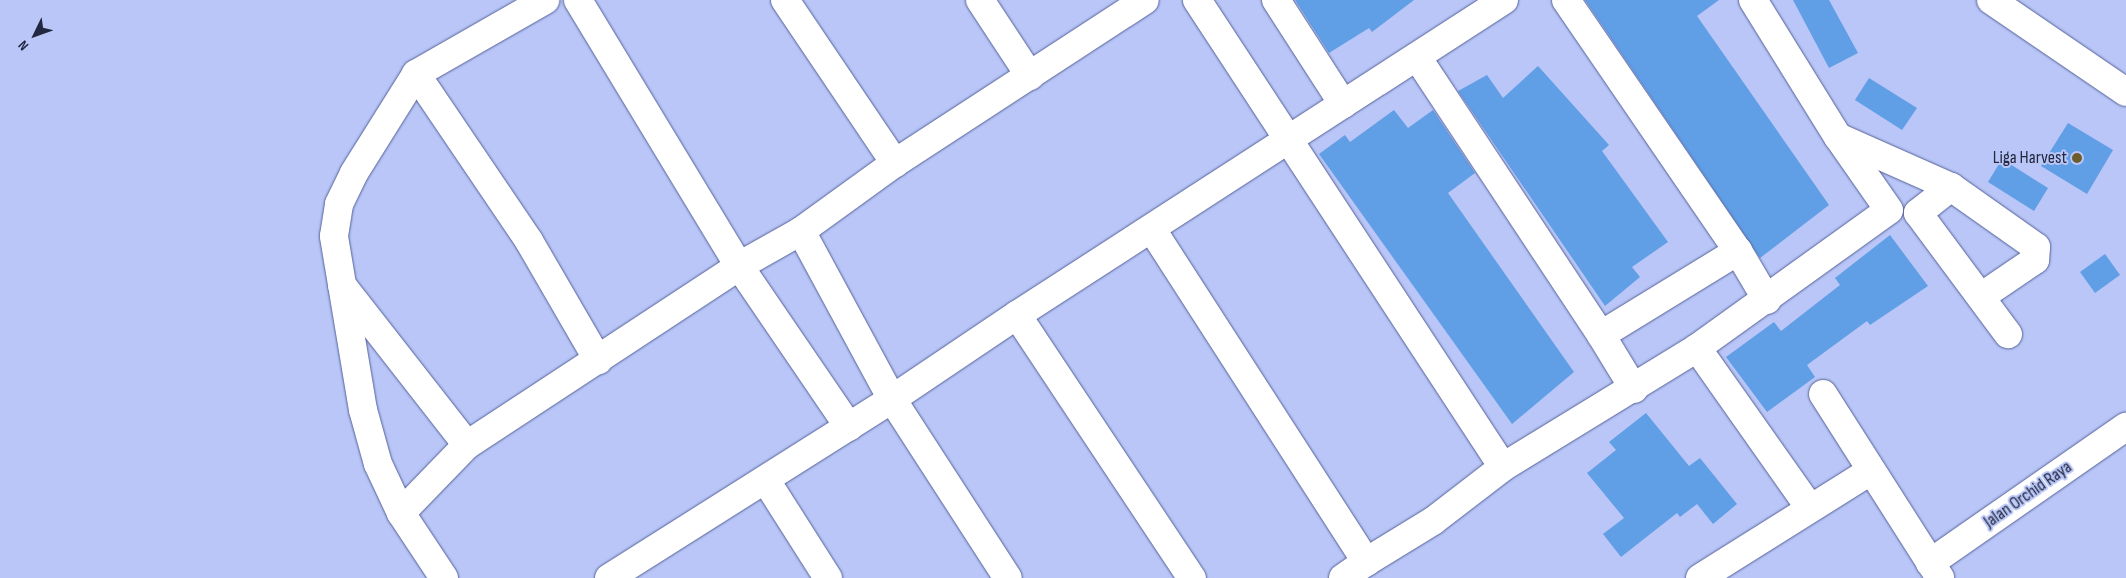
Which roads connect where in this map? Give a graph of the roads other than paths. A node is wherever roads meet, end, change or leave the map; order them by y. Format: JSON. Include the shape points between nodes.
{"nodes":[{"id":1,"x":545,"y":0,"type":"edge"},
{"id":2,"x":578,"y":0,"type":"edge"},
{"id":3,"x":785,"y":0,"type":"edge"},
{"id":4,"x":980,"y":0,"type":"edge"},
{"id":5,"x":1145,"y":0,"type":"edge"},
{"id":6,"x":1198,"y":0,"type":"edge"},
{"id":7,"x":1276,"y":0,"type":"edge"},
{"id":8,"x":1504,"y":0,"type":"edge"},
{"id":9,"x":1566,"y":0,"type":"edge"},
{"id":10,"x":1991,"y":0,"type":"edge"},
{"id":11,"x":1754,"y":1,"type":"edge"},
{"id":12,"x":1417,"y":57,"type":"junction"},
{"id":13,"x":416,"y":74,"type":"junction"},
{"id":14,"x":1030,"y":76,"type":"junction"},
{"id":15,"x":2126,"y":92,"type":"edge"},
{"id":16,"x":1343,"y":104,"type":"junction"},
{"id":17,"x":1838,"y":137,"type":"junction"},
{"id":18,"x":1289,"y":140,"type":"junction"},
{"id":19,"x":895,"y":163,"type":"junction"},
{"id":20,"x":1951,"y":187,"type":"junction"},
{"id":21,"x":1890,"y":210,"type":"junction"},
{"id":22,"x":1918,"y":213,"type":"junction"},
{"id":23,"x":801,"y":231,"type":"junction"},
{"id":24,"x":1153,"y":231,"type":"junction"},
{"id":25,"x":1738,"y":251,"type":"junction"},
{"id":26,"x":739,"y":266,"type":"junction"},
{"id":27,"x":340,"y":282,"type":"junction"},
{"id":28,"x":1982,"y":296,"type":"junction"},
{"id":29,"x":1767,"y":300,"type":"junction"},
{"id":30,"x":1017,"y":315,"type":"junction"},
{"id":31,"x":2008,"y":334,"type":"dead end"},
{"id":32,"x":1601,"y":335,"type":"junction"},
{"id":33,"x":1697,"y":348,"type":"junction"},
{"id":34,"x":598,"y":360,"type":"junction"},
{"id":35,"x":1634,"y":389,"type":"junction"},
{"id":36,"x":1823,"y":394,"type":"dead end"},
{"id":37,"x":892,"y":399,"type":"junction"},
{"id":38,"x":849,"y":427,"type":"junction"},
{"id":39,"x":2126,"y":427,"type":"edge"},
{"id":40,"x":467,"y":445,"type":"junction"},
{"id":41,"x":1503,"y":467,"type":"junction"},
{"id":42,"x":1869,"y":472,"type":"junction"},
{"id":43,"x":767,"y":482,"type":"junction"},
{"id":44,"x":1810,"y":508,"type":"junction"},
{"id":45,"x":401,"y":513,"type":"junction"},
{"id":46,"x":1366,"y":562,"type":"junction"},
{"id":47,"x":1935,"y":571,"type":"edge"},
{"id":48,"x":625,"y":574,"type":"edge"},
{"id":49,"x":444,"y":578,"type":"edge"},
{"id":50,"x":828,"y":578,"type":"edge"},
{"id":51,"x":1008,"y":578,"type":"edge"},
{"id":52,"x":1192,"y":578,"type":"edge"},
{"id":53,"x":1343,"y":578,"type":"edge"},
{"id":54,"x":1700,"y":578,"type":"edge"}],
"edges":[{"from":1,"to":13,"type":"street"},
{"from":2,"to":26,"type":"street"},
{"from":3,"to":19,"type":"street"},
{"from":4,"to":14,"type":"street"},
{"from":5,"to":14,"type":"street"},
{"from":6,"to":18,"type":"street"},
{"from":7,"to":16,"type":"street"},
{"from":8,"to":12,"type":"street"},
{"from":9,"to":25,"type":"street"},
{"from":10,"to":15,"type":"street"},
{"from":11,"to":17,"type":"street"},
{"from":12,"to":16,"type":"street"},
{"from":12,"to":32,"type":"street"},
{"from":13,"to":27,"type":"street","via":[[338,204],[334,236]]},
{"from":13,"to":34,"type":"street","via":[[529,240]]},
{"from":14,"to":19,"type":"street"},
{"from":16,"to":18,"type":"street"},
{"from":17,"to":20,"type":"street"},
{"from":17,"to":21,"type":"street"},
{"from":18,"to":24,"type":"street"},
{"from":18,"to":41,"type":"street"},
{"from":19,"to":23,"type":"street"},
{"from":20,"to":22,"type":"street"},
{"from":20,"to":28,"type":"street","via":[[2036,247],[2035,260]]},
{"from":21,"to":22,"type":"street"},
{"from":21,"to":29,"type":"street"},
{"from":22,"to":28,"type":"street"},
{"from":23,"to":26,"type":"street"},
{"from":23,"to":37,"type":"street"},
{"from":24,"to":30,"type":"street"},
{"from":24,"to":46,"type":"street"},
{"from":25,"to":29,"type":"street"},
{"from":25,"to":32,"type":"street"},
{"from":26,"to":34,"type":"street"},
{"from":26,"to":38,"type":"street"},
{"from":27,"to":40,"type":"street"},
{"from":27,"to":45,"type":"street","via":[[363,410],[378,464]]},
{"from":28,"to":31,"type":"street"},
{"from":29,"to":33,"type":"street"},
{"from":30,"to":37,"type":"street"},
{"from":30,"to":52,"type":"street"},
{"from":32,"to":35,"type":"street"},
{"from":33,"to":35,"type":"street"},
{"from":33,"to":44,"type":"street"},
{"from":34,"to":40,"type":"street"},
{"from":35,"to":41,"type":"street"},
{"from":36,"to":42,"type":"street"},
{"from":37,"to":38,"type":"street"},
{"from":37,"to":51,"type":"street"},
{"from":38,"to":43,"type":"street"},
{"from":39,"to":47,"type":"street","name":"Jalan Orchid Raya"},
{"from":40,"to":45,"type":"street"},
{"from":41,"to":46,"type":"street","via":[[1432,521]]},
{"from":42,"to":44,"type":"street"},
{"from":42,"to":47,"type":"street"},
{"from":43,"to":48,"type":"street"},
{"from":43,"to":50,"type":"street"},
{"from":44,"to":54,"type":"street"},
{"from":45,"to":49,"type":"street"},
{"from":46,"to":53,"type":"street"}]}
